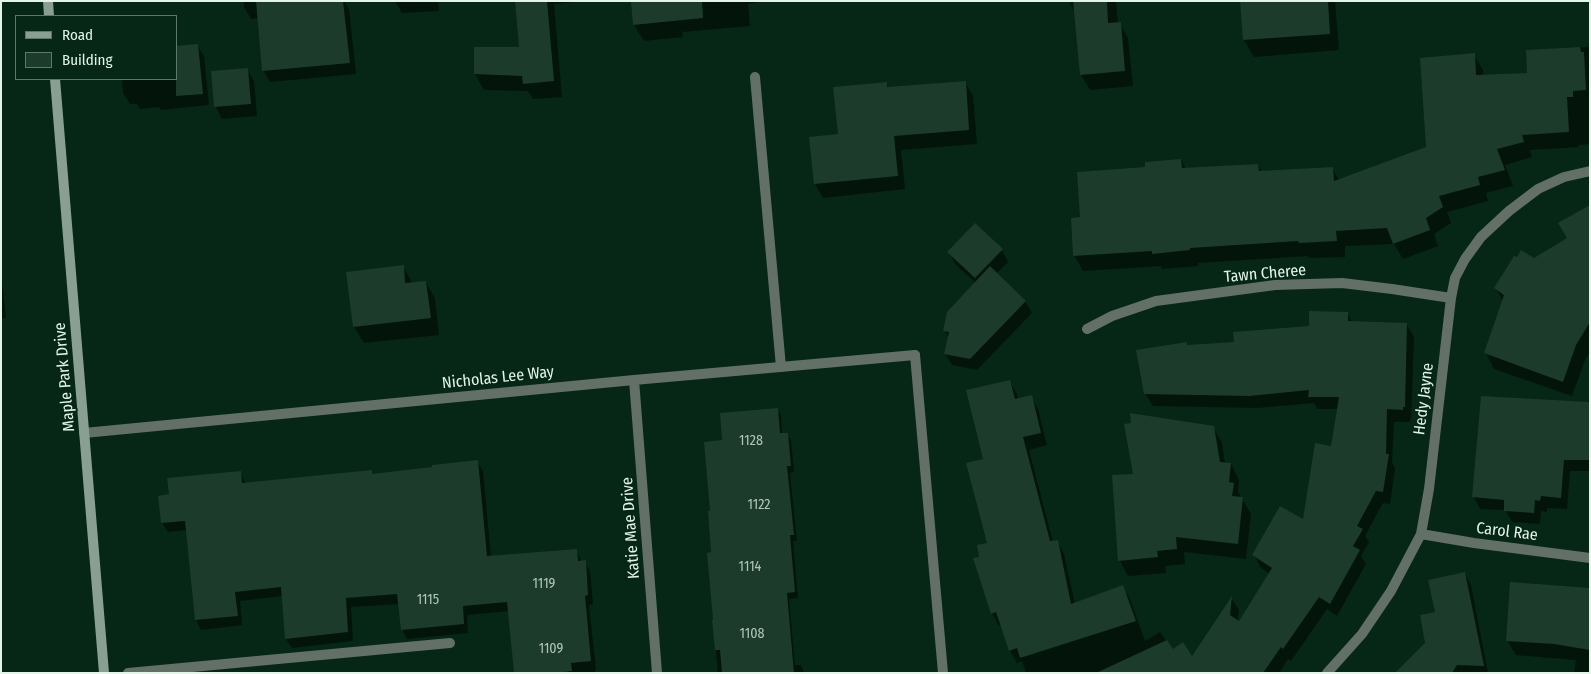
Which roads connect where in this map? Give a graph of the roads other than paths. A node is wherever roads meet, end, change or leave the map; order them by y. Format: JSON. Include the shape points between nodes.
{"nodes":[{"id":1,"x":48,"y":1,"type":"edge"},
{"id":2,"x":50,"y":15,"type":"edge"},
{"id":3,"x":755,"y":77,"type":"dead end"},
{"id":4,"x":55,"y":80,"type":"edge"},
{"id":5,"x":1590,"y":171,"type":"edge"},
{"id":6,"x":1451,"y":298,"type":"junction"},
{"id":7,"x":1087,"y":329,"type":"dead end"},
{"id":8,"x":781,"y":367,"type":"junction"},
{"id":9,"x":634,"y":380,"type":"junction"},
{"id":10,"x":84,"y":433,"type":"junction"},
{"id":11,"x":1421,"y":534,"type":"junction"},
{"id":12,"x":1590,"y":558,"type":"edge"},
{"id":13,"x":450,"y":643,"type":"dead end"},
{"id":14,"x":104,"y":673,"type":"edge"},
{"id":15,"x":128,"y":673,"type":"edge"},
{"id":16,"x":657,"y":673,"type":"edge"},
{"id":17,"x":943,"y":673,"type":"edge"},
{"id":18,"x":1327,"y":673,"type":"edge"}],
"edges":[{"from":1,"to":2,"type":"street"},
{"from":3,"to":8,"type":"street"},
{"from":4,"to":10,"type":"street","name":"Maple Park Drive"},
{"from":5,"to":6,"type":"street","name":"Hedy Jayne","via":[[1564,177],[1538,189],[1509,211],[1481,237],[1465,259],[1455,278]]},
{"from":6,"to":7,"type":"street","name":"Tawn Cheree","via":[[1342,283],[1275,285],[1156,301],[1112,316]]},
{"from":6,"to":11,"type":"street","name":"Hedy Jayne"},
{"from":8,"to":9,"type":"street","name":"Nicholas Lee Way"},
{"from":8,"to":17,"type":"street","name":"Nicholas Lee Way","via":[[915,355]]},
{"from":9,"to":10,"type":"street","name":"Nicholas Lee Way"},
{"from":9,"to":16,"type":"street","name":"Katie Mae Drive"},
{"from":10,"to":14,"type":"street","name":"Maple Park Drive"},
{"from":11,"to":12,"type":"street","name":"Carol Rae"},
{"from":11,"to":18,"type":"street","name":"Hedy Jayne","via":[[1391,591],[1362,634]]},
{"from":13,"to":15,"type":"street"}]}
